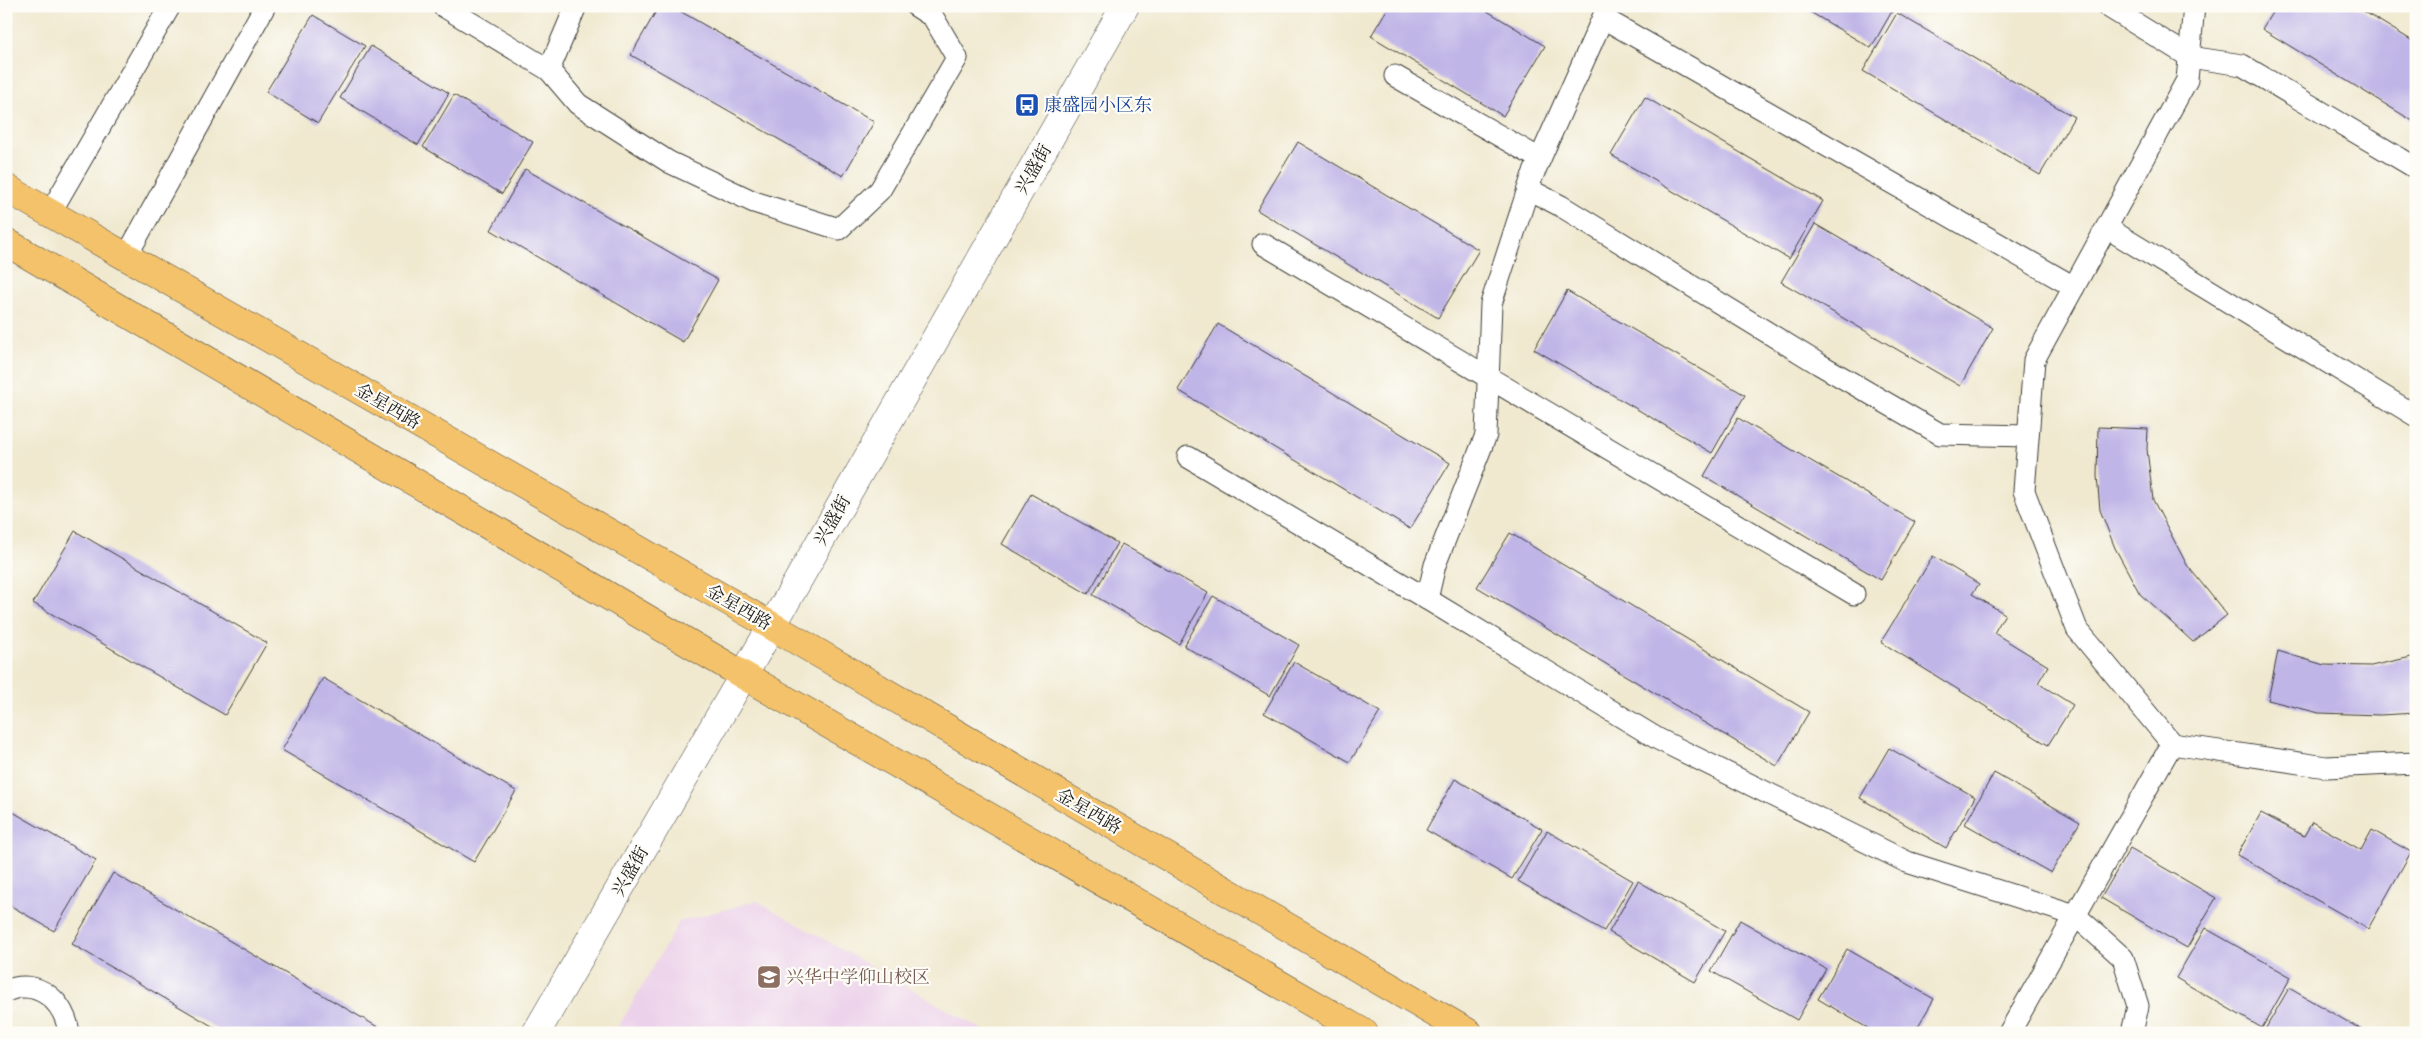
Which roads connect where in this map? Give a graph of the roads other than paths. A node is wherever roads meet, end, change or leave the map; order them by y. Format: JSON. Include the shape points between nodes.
{"nodes":[{"id":1,"x":170,"y":6,"type":"edge"},
{"id":2,"x":265,"y":6,"type":"edge"},
{"id":3,"x":443,"y":6,"type":"edge"},
{"id":4,"x":576,"y":6,"type":"edge"},
{"id":5,"x":916,"y":6,"type":"edge"},
{"id":6,"x":1125,"y":6,"type":"edge"},
{"id":7,"x":2107,"y":6,"type":"edge"},
{"id":8,"x":2194,"y":6,"type":"edge"},
{"id":9,"x":1605,"y":12,"type":"edge"},
{"id":10,"x":2190,"y":57,"type":"junction"},
{"id":11,"x":549,"y":70,"type":"junction"},
{"id":12,"x":1395,"y":76,"type":"dead end"},
{"id":13,"x":1540,"y":159,"type":"junction"},
{"id":14,"x":2416,"y":168,"type":"edge"},
{"id":15,"x":6,"y":188,"type":"edge"},
{"id":16,"x":1528,"y":188,"type":"junction"},
{"id":17,"x":50,"y":213,"type":"junction"},
{"id":18,"x":2107,"y":228,"type":"junction"},
{"id":19,"x":6,"y":242,"type":"edge"},
{"id":20,"x":1263,"y":244,"type":"dead end"},
{"id":21,"x":126,"y":257,"type":"junction"},
{"id":22,"x":2074,"y":287,"type":"junction"},
{"id":23,"x":1488,"y":379,"type":"junction"},
{"id":24,"x":2416,"y":416,"type":"edge"},
{"id":25,"x":2028,"y":436,"type":"junction"},
{"id":26,"x":1188,"y":457,"type":"dead end"},
{"id":27,"x":1854,"y":594,"type":"dead end"},
{"id":28,"x":1428,"y":599,"type":"junction"},
{"id":29,"x":772,"y":626,"type":"junction"},
{"id":30,"x":743,"y":675,"type":"junction"},
{"id":31,"x":2172,"y":744,"type":"junction"},
{"id":32,"x":2416,"y":764,"type":"edge"},
{"id":33,"x":2075,"y":915,"type":"junction"},
{"id":34,"x":6,"y":991,"type":"edge"},
{"id":35,"x":69,"y":1033,"type":"edge"},
{"id":36,"x":536,"y":1033,"type":"edge"},
{"id":37,"x":1364,"y":1033,"type":"edge"},
{"id":38,"x":1468,"y":1033,"type":"edge"},
{"id":39,"x":2009,"y":1033,"type":"edge"},
{"id":40,"x":2132,"y":1033,"type":"edge"}],
"edges":[{"from":1,"to":17,"type":"lane"},
{"from":2,"to":21,"type":"lane"},
{"from":3,"to":11,"type":"lane"},
{"from":4,"to":11,"type":"lane"},
{"from":5,"to":11,"type":"lane","via":[[933,17],[957,58],[880,190],[839,229],[754,202],[669,162],[578,104]]},
{"from":6,"to":29,"type":"street","name":"兴盛街"},
{"from":7,"to":10,"type":"lane"},
{"from":8,"to":10,"type":"lane"},
{"from":9,"to":13,"type":"lane"},
{"from":9,"to":22,"type":"lane"},
{"from":10,"to":14,"type":"lane","via":[[2242,65]]},
{"from":10,"to":18,"type":"lane","via":[[2187,80]]},
{"from":12,"to":13,"type":"lane"},
{"from":13,"to":16,"type":"lane"},
{"from":15,"to":17,"type":"main road","name":"金星西路"},
{"from":16,"to":23,"type":"lane","via":[[1491,304]]},
{"from":16,"to":25,"type":"lane","via":[[1940,434]]},
{"from":17,"to":21,"type":"main road","name":"金星西路"},
{"from":18,"to":22,"type":"lane"},
{"from":18,"to":24,"type":"lane"},
{"from":19,"to":30,"type":"main road"},
{"from":20,"to":23,"type":"lane"},
{"from":21,"to":29,"type":"main road","name":"金星西路"},
{"from":22,"to":25,"type":"lane","via":[[2034,360]]},
{"from":23,"to":27,"type":"lane"},
{"from":23,"to":28,"type":"lane","via":[[1486,435],[1435,565]]},
{"from":25,"to":31,"type":"lane","via":[[2024,491],[2077,629]]},
{"from":26,"to":28,"type":"lane"},
{"from":28,"to":33,"type":"lane","via":[[1658,739],[1907,862]]},
{"from":29,"to":30,"type":"street","name":"兴盛街"},
{"from":29,"to":38,"type":"main road","name":"金星西路"},
{"from":30,"to":36,"type":"street","name":"兴盛街"},
{"from":30,"to":37,"type":"main road"},
{"from":31,"to":32,"type":"lane","via":[[2326,767]]},
{"from":31,"to":33,"type":"lane"},
{"from":33,"to":39,"type":"lane"},
{"from":33,"to":40,"type":"lane","via":[[2123,958],[2138,1006]]},
{"from":34,"to":35,"type":"lane","via":[[23,986],[50,995],[61,1007]]}]}
